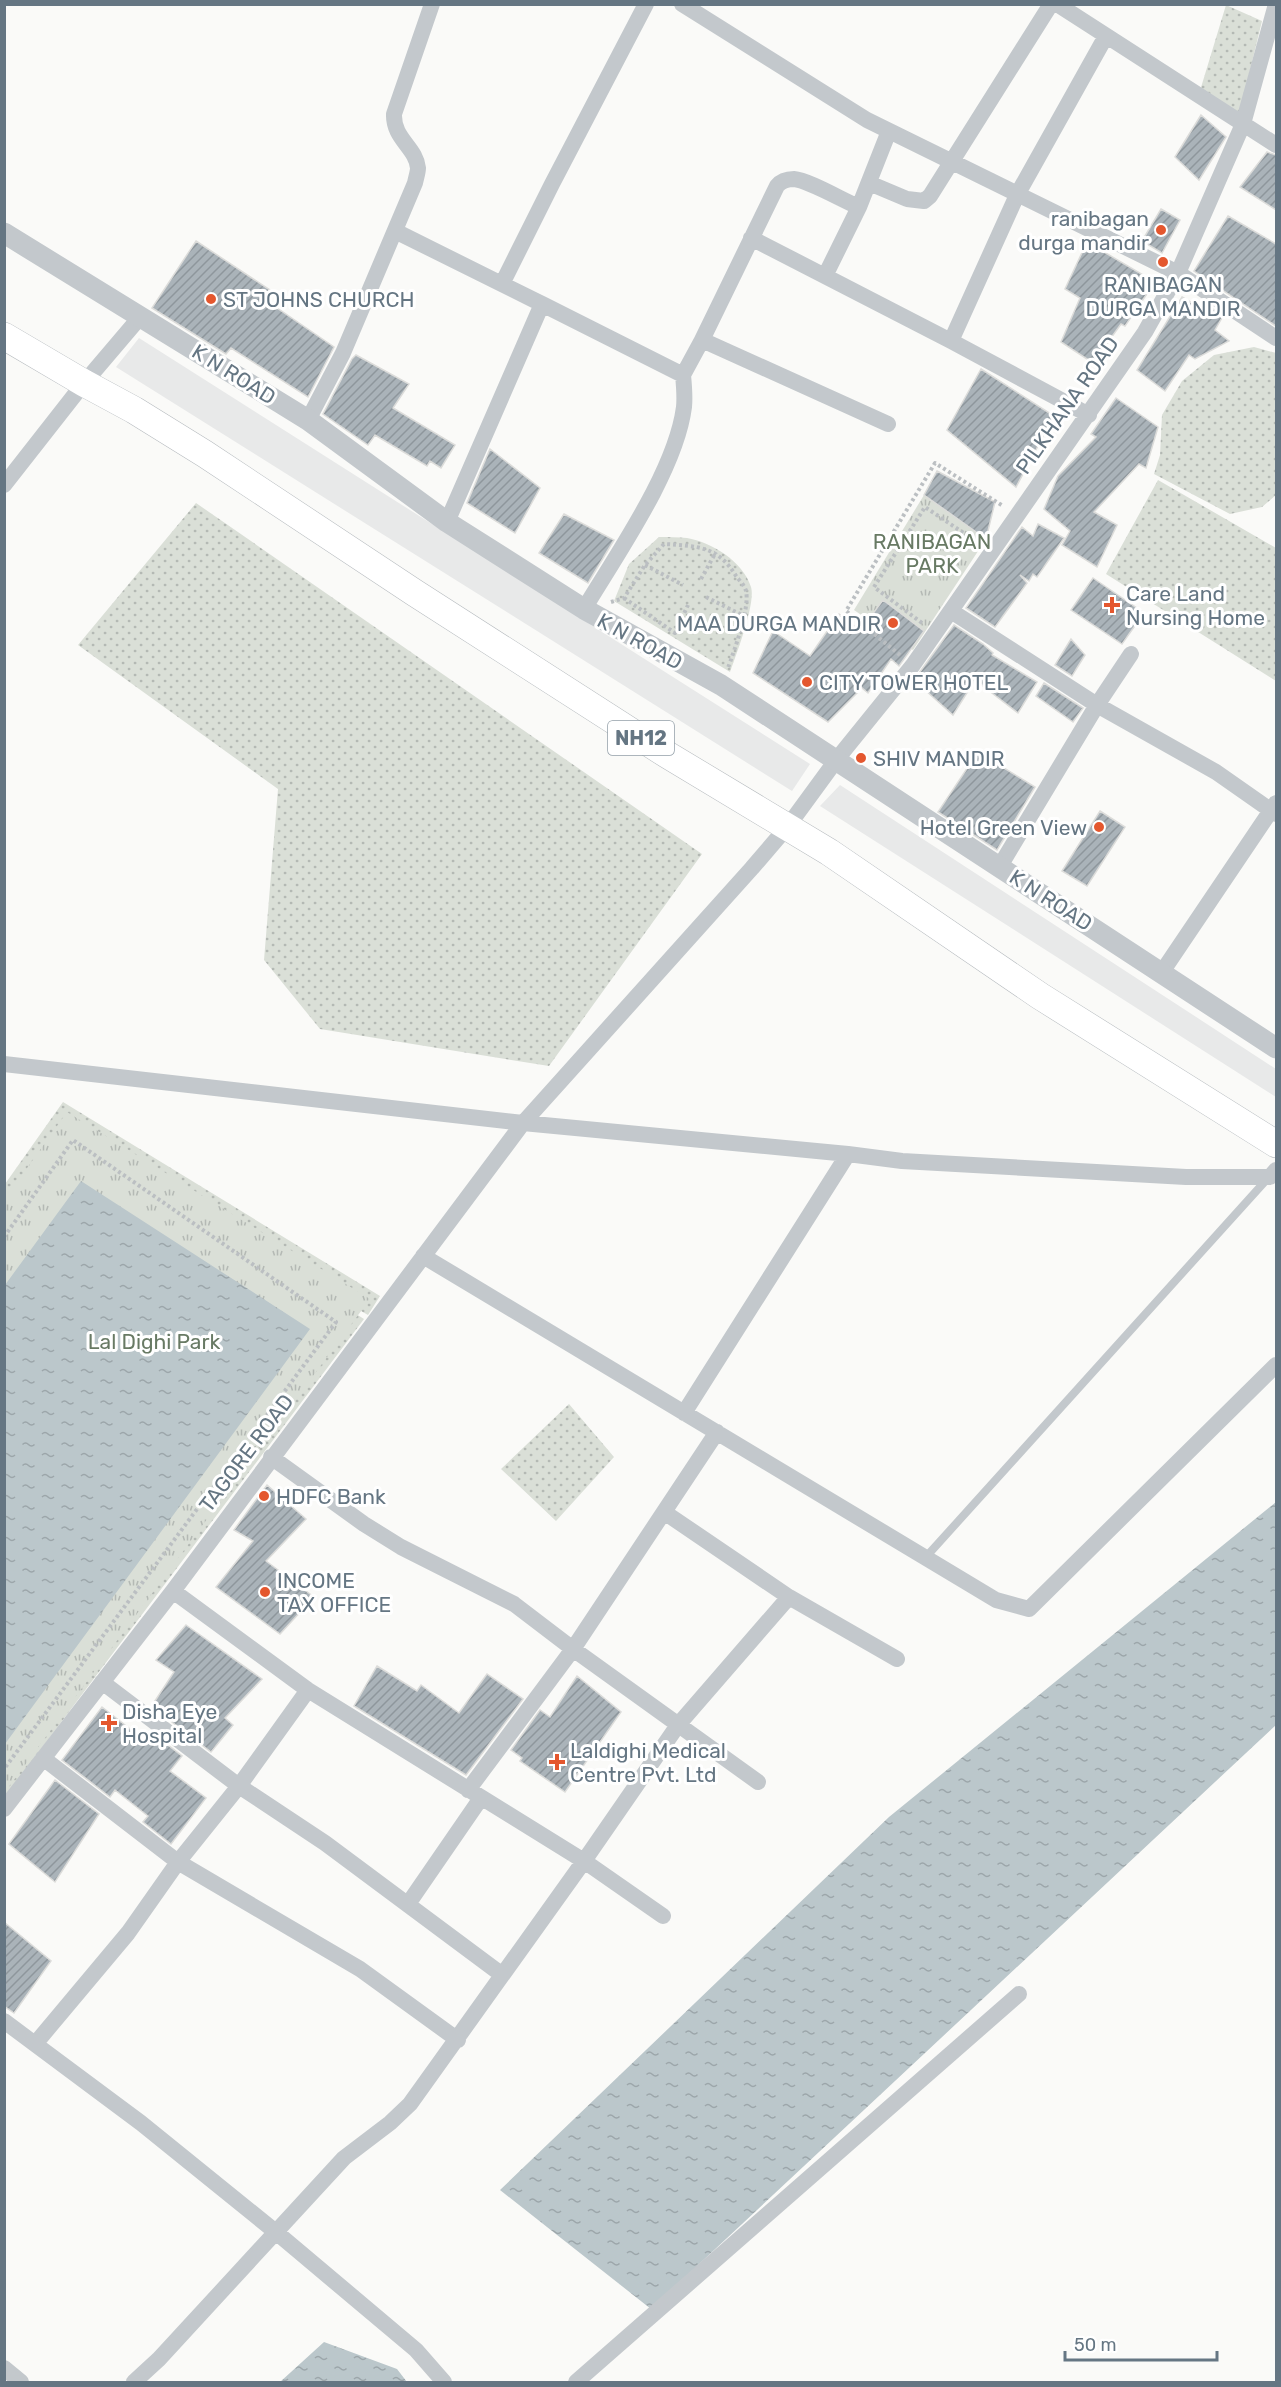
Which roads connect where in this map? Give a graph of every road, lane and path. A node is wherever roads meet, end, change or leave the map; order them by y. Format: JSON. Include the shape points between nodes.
{"nodes":[{"id":1,"x":432,"y":4,"type":"edge"},
{"id":2,"x":646,"y":4,"type":"edge"},
{"id":3,"x":682,"y":4,"type":"edge"},
{"id":4,"x":1051,"y":4,"type":"edge"},
{"id":5,"x":1057,"y":4,"type":"edge"},
{"id":6,"x":1276,"y":4,"type":"edge"},
{"id":7,"x":1106,"y":36,"type":"junction"},
{"id":8,"x":1243,"y":124,"type":"junction"},
{"id":9,"x":889,"y":132,"type":"junction"},
{"id":10,"x":1276,"y":145,"type":"edge"},
{"id":11,"x":952,"y":163,"type":"junction"},
{"id":12,"x":869,"y":183,"type":"junction"},
{"id":13,"x":1017,"y":195,"type":"junction"},
{"id":14,"x":859,"y":207,"type":"junction"},
{"id":15,"x":395,"y":231,"type":"junction"},
{"id":16,"x":4,"y":232,"type":"edge"},
{"id":17,"x":751,"y":238,"type":"junction"},
{"id":18,"x":1178,"y":273,"type":"junction"},
{"id":19,"x":825,"y":276,"type":"junction"},
{"id":20,"x":502,"y":284,"type":"junction"},
{"id":21,"x":542,"y":304,"type":"junction"},
{"id":22,"x":141,"y":316,"type":"junction"},
{"id":23,"x":4,"y":336,"type":"edge"},
{"id":24,"x":1276,"y":338,"type":"edge"},
{"id":25,"x":702,"y":340,"type":"junction"},
{"id":26,"x":951,"y":341,"type":"junction"},
{"id":27,"x":683,"y":375,"type":"junction"},
{"id":28,"x":84,"y":383,"type":"junction"},
{"id":29,"x":1089,"y":415,"type":"junction"},
{"id":30,"x":308,"y":420,"type":"junction"},
{"id":31,"x":888,"y":424,"type":"dead end"},
{"id":32,"x":4,"y":485,"type":"edge"},
{"id":33,"x":1017,"y":515,"type":"junction"},
{"id":34,"x":447,"y":522,"type":"junction"},
{"id":35,"x":716,"y":552,"type":"junction"},
{"id":36,"x":973,"y":552,"type":"dead end"},
{"id":37,"x":645,"y":565,"type":"junction"},
{"id":38,"x":701,"y":579,"type":"dead end"},
{"id":39,"x":683,"y":585,"type":"dead end"},
{"id":40,"x":706,"y":597,"type":"dead end"},
{"id":41,"x":624,"y":598,"type":"junction"},
{"id":42,"x":688,"y":605,"type":"dead end"},
{"id":43,"x":584,"y":609,"type":"junction"},
{"id":44,"x":951,"y":611,"type":"junction"},
{"id":45,"x":744,"y":616,"type":"junction"},
{"id":46,"x":927,"y":616,"type":"dead end"},
{"id":47,"x":1131,"y":654,"type":"dead end"},
{"id":48,"x":913,"y":665,"type":"junction"},
{"id":49,"x":721,"y":685,"type":"junction"},
{"id":50,"x":1098,"y":705,"type":"junction"},
{"id":51,"x":837,"y":759,"type":"junction"},
{"id":52,"x":1275,"y":809,"type":"edge"},
{"id":53,"x":788,"y":826,"type":"junction"},
{"id":54,"x":1000,"y":866,"type":"junction"},
{"id":55,"x":1161,"y":972,"type":"junction"},
{"id":56,"x":1276,"y":1048,"type":"edge"},
{"id":57,"x":4,"y":1064,"type":"edge"},
{"id":58,"x":523,"y":1123,"type":"junction"},
{"id":59,"x":1276,"y":1144,"type":"edge"},
{"id":60,"x":848,"y":1154,"type":"junction"},
{"id":61,"x":1273,"y":1173,"type":"edge"},
{"id":62,"x":4,"y":1237,"type":"edge"},
{"id":63,"x":423,"y":1256,"type":"junction"},
{"id":64,"x":1276,"y":1365,"type":"edge"},
{"id":65,"x":684,"y":1413,"type":"junction"},
{"id":66,"x":717,"y":1432,"type":"junction"},
{"id":67,"x":271,"y":1457,"type":"junction"},
{"id":68,"x":664,"y":1512,"type":"junction"},
{"id":69,"x":926,"y":1558,"type":"junction"},
{"id":70,"x":173,"y":1591,"type":"junction"},
{"id":71,"x":789,"y":1597,"type":"junction"},
{"id":72,"x":573,"y":1649,"type":"junction"},
{"id":73,"x":897,"y":1659,"type":"dead end"},
{"id":74,"x":102,"y":1682,"type":"junction"},
{"id":75,"x":308,"y":1690,"type":"junction"},
{"id":76,"x":678,"y":1725,"type":"junction"},
{"id":77,"x":43,"y":1758,"type":"junction"},
{"id":78,"x":4,"y":1769,"type":"edge"},
{"id":79,"x":758,"y":1782,"type":"dead end"},
{"id":80,"x":239,"y":1786,"type":"junction"},
{"id":81,"x":474,"y":1794,"type":"junction"},
{"id":82,"x":4,"y":1809,"type":"edge"},
{"id":83,"x":584,"y":1861,"type":"junction"},
{"id":84,"x":178,"y":1862,"type":"junction"},
{"id":85,"x":408,"y":1904,"type":"junction"},
{"id":86,"x":663,"y":1916,"type":"dead end"},
{"id":87,"x":501,"y":1974,"type":"junction"},
{"id":88,"x":1018,"y":1994,"type":"dead end"},
{"id":89,"x":4,"y":2021,"type":"edge"},
{"id":90,"x":458,"y":2040,"type":"junction"},
{"id":91,"x":35,"y":2044,"type":"junction"},
{"id":92,"x":276,"y":2233,"type":"junction"},
{"id":93,"x":134,"y":2382,"type":"edge"},
{"id":94,"x":444,"y":2382,"type":"edge"},
{"id":95,"x":576,"y":2382,"type":"edge"}],
"edges":[{"from":1,"to":15,"type":"street","via":[[394,114],[398,134],[418,168],[416,183]]},
{"from":2,"to":20,"type":"street"},
{"from":3,"to":9,"type":"street"},
{"from":4,"to":11,"type":"street"},
{"from":5,"to":7,"type":"street"},
{"from":6,"to":8,"type":"street","name":"PILKHANA ROAD"},
{"from":7,"to":8,"type":"street"},
{"from":7,"to":13,"type":"street"},
{"from":8,"to":10,"type":"street"},
{"from":8,"to":18,"type":"street","name":"PILKHANA ROAD"},
{"from":9,"to":11,"type":"street"},
{"from":9,"to":12,"type":"street"},
{"from":11,"to":12,"type":"street","via":[[924,201],[907,199]]},
{"from":11,"to":13,"type":"street"},
{"from":12,"to":14,"type":"street"},
{"from":13,"to":18,"type":"street"},
{"from":13,"to":26,"type":"street"},
{"from":14,"to":17,"type":"street","via":[[799,180],[787,179],[777,186]]},
{"from":14,"to":19,"type":"street"},
{"from":15,"to":20,"type":"street"},
{"from":15,"to":30,"type":"street","via":[[343,353]]},
{"from":16,"to":22,"type":"street","name":"K N ROAD"},
{"from":17,"to":19,"type":"street"},
{"from":17,"to":25,"type":"street"},
{"from":18,"to":24,"type":"street"},
{"from":18,"to":29,"type":"street","name":"PILKHANA ROAD","via":[[1145,332]]},
{"from":19,"to":26,"type":"street"},
{"from":20,"to":21,"type":"street"},
{"from":21,"to":27,"type":"street"},
{"from":21,"to":34,"type":"street"},
{"from":22,"to":28,"type":"street"},
{"from":22,"to":30,"type":"street","name":"K N ROAD"},
{"from":23,"to":28,"type":"main road","number":"NH12"},
{"from":25,"to":27,"type":"street"},
{"from":25,"to":31,"type":"street"},
{"from":26,"to":29,"type":"street"},
{"from":27,"to":43,"type":"street","via":[[684,405],[673,449],[651,496]]},
{"from":28,"to":32,"type":"street"},
{"from":28,"to":53,"type":"main road","number":"NH12","via":[[205,454],[666,754]]},
{"from":29,"to":33,"type":"street","name":"PILKHANA ROAD"},
{"from":30,"to":34,"type":"street","name":"K N ROAD"},
{"from":33,"to":44,"type":"street","name":"PILKHANA ROAD"},
{"from":33,"to":48,"type":"path","via":[[935,464],[846,611]]},
{"from":34,"to":43,"type":"street","name":"K N ROAD"},
{"from":35,"to":37,"type":"path","via":[[664,544]]},
{"from":35,"to":38,"type":"path"},
{"from":35,"to":45,"type":"path","via":[[746,591]]},
{"from":36,"to":46,"type":"path","via":[[979,543],[925,507],[874,587],[921,624]]},
{"from":37,"to":39,"type":"path"},
{"from":37,"to":41,"type":"path"},
{"from":40,"to":45,"type":"path"},
{"from":41,"to":42,"type":"path","via":[[675,633]]},
{"from":41,"to":43,"type":"path"},
{"from":43,"to":49,"type":"street","name":"K N ROAD"},
{"from":44,"to":48,"type":"street","name":"PILKHANA ROAD"},
{"from":44,"to":50,"type":"street"},
{"from":45,"to":49,"type":"path"},
{"from":47,"to":50,"type":"street"},
{"from":48,"to":51,"type":"street","name":"PILKHANA ROAD"},
{"from":49,"to":51,"type":"street","name":"K N ROAD"},
{"from":50,"to":52,"type":"street"},
{"from":50,"to":54,"type":"street"},
{"from":51,"to":53,"type":"street","name":"PILKHANA ROAD"},
{"from":51,"to":54,"type":"street","name":"K N ROAD"},
{"from":52,"to":55,"type":"street"},
{"from":53,"to":58,"type":"street","name":"TAGORE ROAD"},
{"from":53,"to":59,"type":"main road","number":"NH12","via":[[1041,996]]},
{"from":54,"to":55,"type":"street","name":"K N ROAD"},
{"from":55,"to":56,"type":"street","name":"K N ROAD"},
{"from":57,"to":58,"type":"street"},
{"from":58,"to":60,"type":"street"},
{"from":58,"to":63,"type":"street","name":"TAGORE ROAD"},
{"from":60,"to":61,"type":"street","via":[[902,1161],[1186,1177]]},
{"from":60,"to":65,"type":"street"},
{"from":61,"to":69,"type":"lane"},
{"from":62,"to":78,"type":"path","via":[[73,1140],[336,1322]]},
{"from":63,"to":65,"type":"street"},
{"from":63,"to":67,"type":"street","name":"TAGORE ROAD"},
{"from":64,"to":69,"type":"street","via":[[1029,1609],[996,1600]]},
{"from":65,"to":66,"type":"street"},
{"from":66,"to":68,"type":"street"},
{"from":66,"to":69,"type":"street"},
{"from":67,"to":70,"type":"street","name":"TAGORE ROAD"},
{"from":67,"to":72,"type":"street","via":[[364,1524],[514,1604]]},
{"from":68,"to":71,"type":"street"},
{"from":68,"to":72,"type":"street"},
{"from":70,"to":74,"type":"street","name":"TAGORE ROAD"},
{"from":70,"to":75,"type":"street"},
{"from":71,"to":73,"type":"street"},
{"from":71,"to":76,"type":"street"},
{"from":72,"to":76,"type":"street"},
{"from":72,"to":81,"type":"street"},
{"from":74,"to":77,"type":"street","name":"TAGORE ROAD"},
{"from":74,"to":80,"type":"street"},
{"from":75,"to":80,"type":"street"},
{"from":75,"to":81,"type":"street"},
{"from":76,"to":79,"type":"street"},
{"from":76,"to":83,"type":"street"},
{"from":77,"to":82,"type":"street","name":"TAGORE ROAD"},
{"from":77,"to":84,"type":"street"},
{"from":80,"to":84,"type":"street"},
{"from":80,"to":85,"type":"street"},
{"from":81,"to":83,"type":"street"},
{"from":81,"to":85,"type":"street"},
{"from":83,"to":86,"type":"street"},
{"from":83,"to":87,"type":"street"},
{"from":84,"to":90,"type":"street","via":[[360,1969]]},
{"from":84,"to":91,"type":"street","via":[[128,1934]]},
{"from":85,"to":87,"type":"street"},
{"from":87,"to":90,"type":"street"},
{"from":88,"to":95,"type":"street"},
{"from":89,"to":91,"type":"street"},
{"from":90,"to":92,"type":"street","via":[[410,2104],[344,2158]]},
{"from":91,"to":92,"type":"street","via":[[141,2123]]},
{"from":92,"to":93,"type":"street"},
{"from":92,"to":94,"type":"street","via":[[416,2350]]}]}
